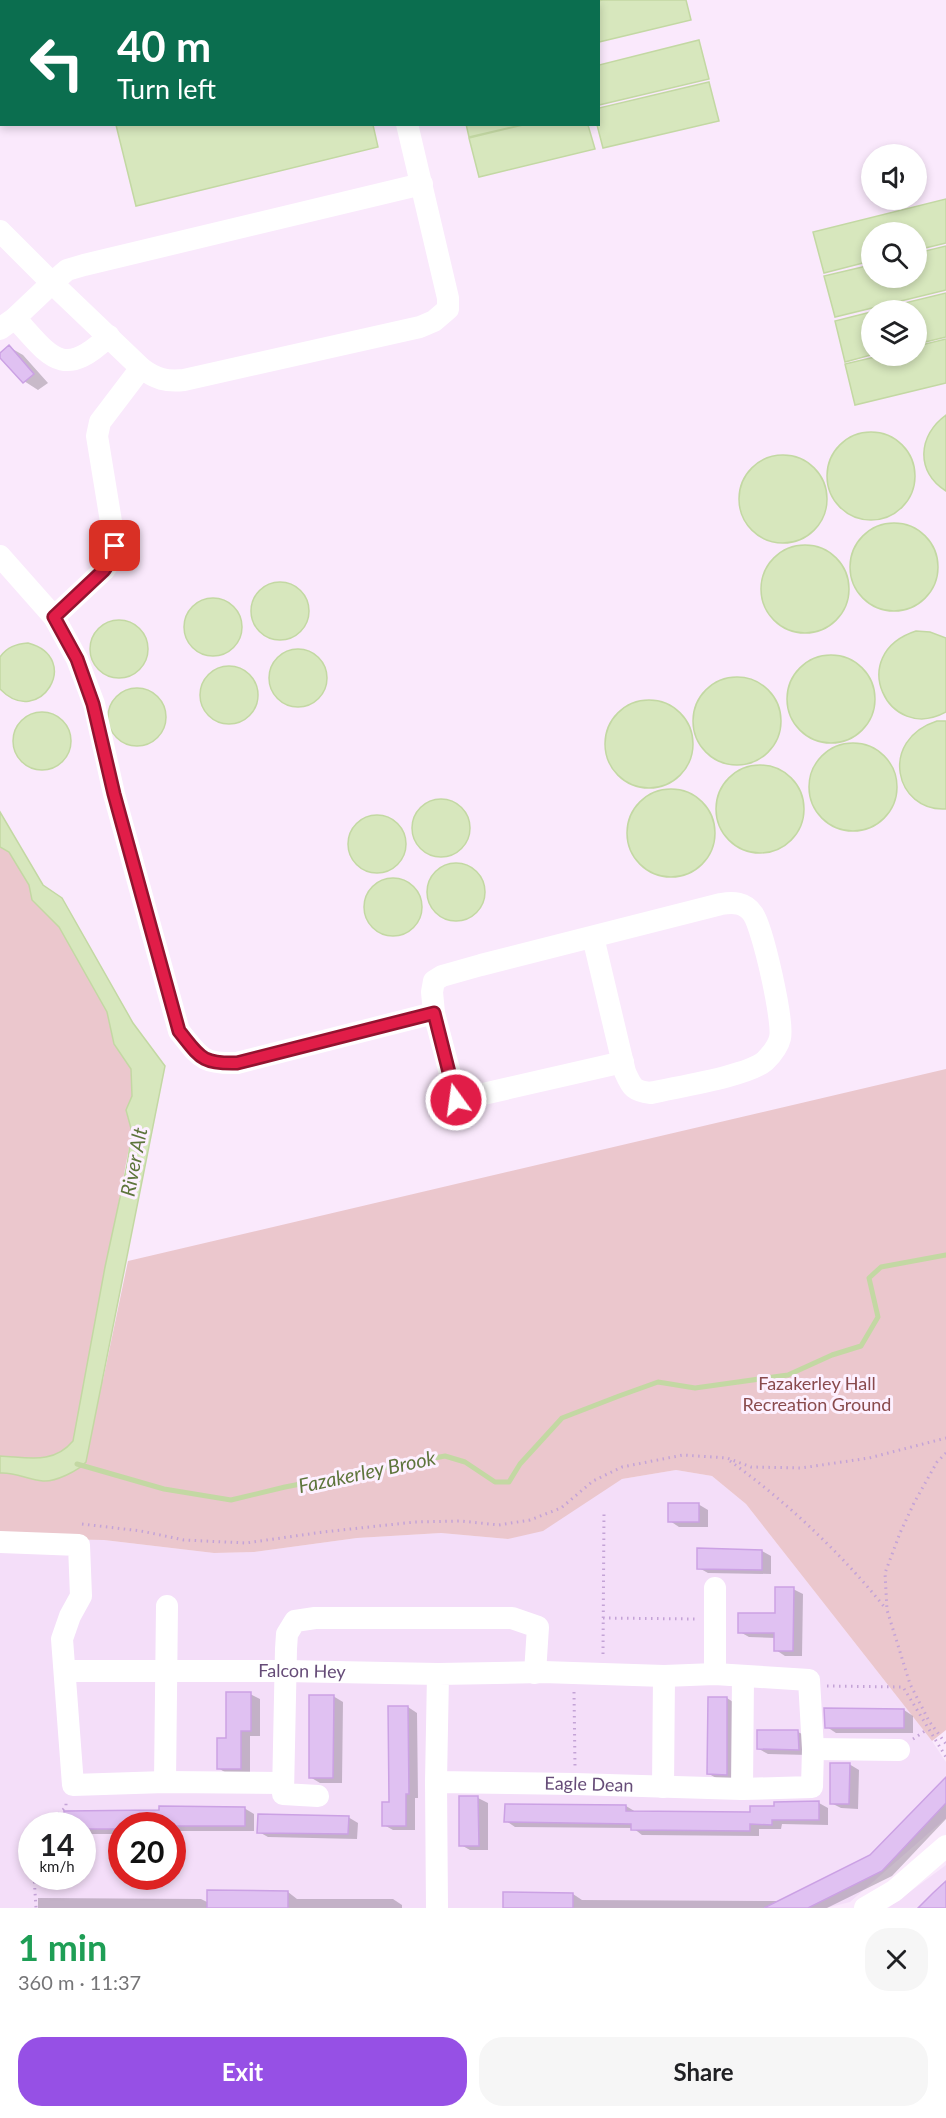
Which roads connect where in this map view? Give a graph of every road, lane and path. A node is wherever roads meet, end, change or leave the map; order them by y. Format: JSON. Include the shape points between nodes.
{"nodes":[{"id":1,"x":408,"y":126,"type":"edge"},
{"id":2,"x":422,"y":184,"type":"junction"},
{"id":3,"x":0,"y":231,"type":"edge"},
{"id":4,"x":52,"y":283,"type":"junction"},
{"id":5,"x":7,"y":323,"type":"edge"},
{"id":6,"x":109,"y":336,"type":"junction"},
{"id":7,"x":141,"y":368,"type":"junction"},
{"id":8,"x":0,"y":556,"type":"edge"},
{"id":9,"x":54,"y":617,"type":"junction"},
{"id":10,"x":592,"y":937,"type":"junction"},
{"id":11,"x":434,"y":1013,"type":"junction"},
{"id":12,"x":623,"y":1062,"type":"junction"},
{"id":13,"x":946,"y":1438,"type":"edge"},
{"id":14,"x":946,"y":1453,"type":"edge"},
{"id":15,"x":727,"y":1458,"type":"junction"},
{"id":16,"x":604,"y":1512,"type":"dead end"},
{"id":17,"x":76,"y":1524,"type":"dead end"},
{"id":18,"x":0,"y":1542,"type":"edge"},
{"id":19,"x":715,"y":1588,"type":"dead end"},
{"id":20,"x":166,"y":1606,"type":"dead end"},
{"id":21,"x":887,"y":1610,"type":"junction"},
{"id":22,"x":603,"y":1618,"type":"junction"},
{"id":23,"x":715,"y":1619,"type":"junction"},
{"id":24,"x":66,"y":1671,"type":"junction"},
{"id":25,"x":166,"y":1671,"type":"junction"},
{"id":26,"x":285,"y":1671,"type":"junction"},
{"id":27,"x":535,"y":1672,"type":"junction"},
{"id":28,"x":574,"y":1673,"type":"junction"},
{"id":29,"x":438,"y":1674,"type":"junction"},
{"id":30,"x":603,"y":1674,"type":"junction"},
{"id":31,"x":715,"y":1674,"type":"junction"},
{"id":32,"x":664,"y":1676,"type":"junction"},
{"id":33,"x":743,"y":1677,"type":"junction"},
{"id":34,"x":810,"y":1683,"type":"junction"},
{"id":35,"x":946,"y":1744,"type":"edge"},
{"id":36,"x":813,"y":1749,"type":"junction"},
{"id":37,"x":899,"y":1750,"type":"dead end"},
{"id":38,"x":946,"y":1757,"type":"edge"},
{"id":39,"x":165,"y":1782,"type":"junction"},
{"id":40,"x":436,"y":1782,"type":"junction"},
{"id":41,"x":283,"y":1783,"type":"junction"},
{"id":42,"x":575,"y":1784,"type":"junction"},
{"id":43,"x":74,"y":1785,"type":"junction"},
{"id":44,"x":663,"y":1787,"type":"junction"},
{"id":45,"x":742,"y":1789,"type":"junction"},
{"id":46,"x":318,"y":1796,"type":"dead end"},
{"id":47,"x":60,"y":1812,"type":"edge"},
{"id":48,"x":946,"y":1846,"type":"edge"},
{"id":49,"x":35,"y":1890,"type":"edge"},
{"id":50,"x":36,"y":1908,"type":"edge"},
{"id":51,"x":438,"y":1908,"type":"edge"},
{"id":52,"x":865,"y":1908,"type":"edge"}],
"edges":[{"from":1,"to":2,"type":"street"},
{"from":2,"to":4,"type":"street","via":[[84,265],[67,270]]},
{"from":2,"to":7,"type":"street","via":[[448,298],[448,309],[434,321],[184,380],[154,378]]},
{"from":3,"to":4,"type":"street"},
{"from":4,"to":5,"type":"street"},
{"from":4,"to":6,"type":"street"},
{"from":5,"to":6,"type":"street","via":[[63,361],[93,352]]},
{"from":6,"to":7,"type":"street"},
{"from":7,"to":9,"type":"street","via":[[100,422],[97,436],[115,546],[111,560]]},
{"from":8,"to":9,"type":"street"},
{"from":9,"to":11,"type":"street","via":[[77,659],[93,704],[179,1031],[200,1057],[215,1064],[237,1063]]},
{"from":10,"to":11,"type":"street","via":[[442,976],[434,981]]},
{"from":10,"to":12,"type":"street"},
{"from":10,"to":12,"type":"street","via":[[733,902],[753,913],[761,934],[781,1023],[780,1039],[763,1062],[747,1071],[651,1093],[631,1086]]},
{"from":11,"to":12,"type":"street","via":[[456,1100]]},
{"from":13,"to":15,"type":"path","via":[[869,1458],[801,1468],[751,1467]]},
{"from":14,"to":21,"type":"path","via":[[937,1462],[900,1533],[885,1573]]},
{"from":15,"to":17,"type":"path","via":[[683,1455],[622,1467],[593,1481],[561,1508],[530,1520],[499,1525],[415,1522],[246,1543],[184,1540],[141,1530]]},
{"from":15,"to":21,"type":"path","via":[[760,1482],[858,1574]]},
{"from":16,"to":22,"type":"path"},
{"from":18,"to":24,"type":"street","via":[[79,1545],[81,1596],[62,1639]]},
{"from":19,"to":23,"type":"street"},
{"from":20,"to":25,"type":"street"},
{"from":21,"to":35,"type":"path","via":[[910,1684]]},
{"from":22,"to":23,"type":"path"},
{"from":22,"to":30,"type":"path"},
{"from":23,"to":31,"type":"street"},
{"from":24,"to":25,"type":"street","name":"Falcon Hey"},
{"from":24,"to":43,"type":"street"},
{"from":25,"to":26,"type":"street","name":"Falcon Hey"},
{"from":25,"to":39,"type":"street"},
{"from":26,"to":27,"type":"street","via":[[287,1634],[295,1621],[512,1618],[537,1627]]},
{"from":26,"to":29,"type":"street","name":"Falcon Hey"},
{"from":26,"to":41,"type":"street"},
{"from":27,"to":28,"type":"street","name":"Falcon Hey"},
{"from":27,"to":29,"type":"street","name":"Falcon Hey"},
{"from":28,"to":30,"type":"street","name":"Falcon Hey"},
{"from":28,"to":42,"type":"path"},
{"from":29,"to":40,"type":"street"},
{"from":30,"to":32,"type":"street","name":"Falcon Hey"},
{"from":31,"to":32,"type":"street","name":"Falcon Hey"},
{"from":31,"to":33,"type":"street","name":"Falcon Hey"},
{"from":32,"to":44,"type":"street"},
{"from":33,"to":34,"type":"street","name":"Falcon Hey"},
{"from":33,"to":45,"type":"street"},
{"from":34,"to":36,"type":"street","name":"Eagle Dean"},
{"from":34,"to":38,"type":"path","via":[[903,1688]]},
{"from":36,"to":37,"type":"street"},
{"from":36,"to":45,"type":"street","name":"Eagle Dean","via":[[812,1787]]},
{"from":39,"to":41,"type":"street"},
{"from":39,"to":43,"type":"street"},
{"from":40,"to":42,"type":"street","name":"Eagle Dean"},
{"from":40,"to":51,"type":"street"},
{"from":41,"to":46,"type":"street","via":[[283,1794]]},
{"from":42,"to":44,"type":"street","name":"Eagle Dean"},
{"from":43,"to":47,"type":"path"},
{"from":44,"to":45,"type":"street","name":"Eagle Dean"},
{"from":48,"to":52,"type":"street","via":[[894,1891]]},
{"from":49,"to":50,"type":"path"}]}
